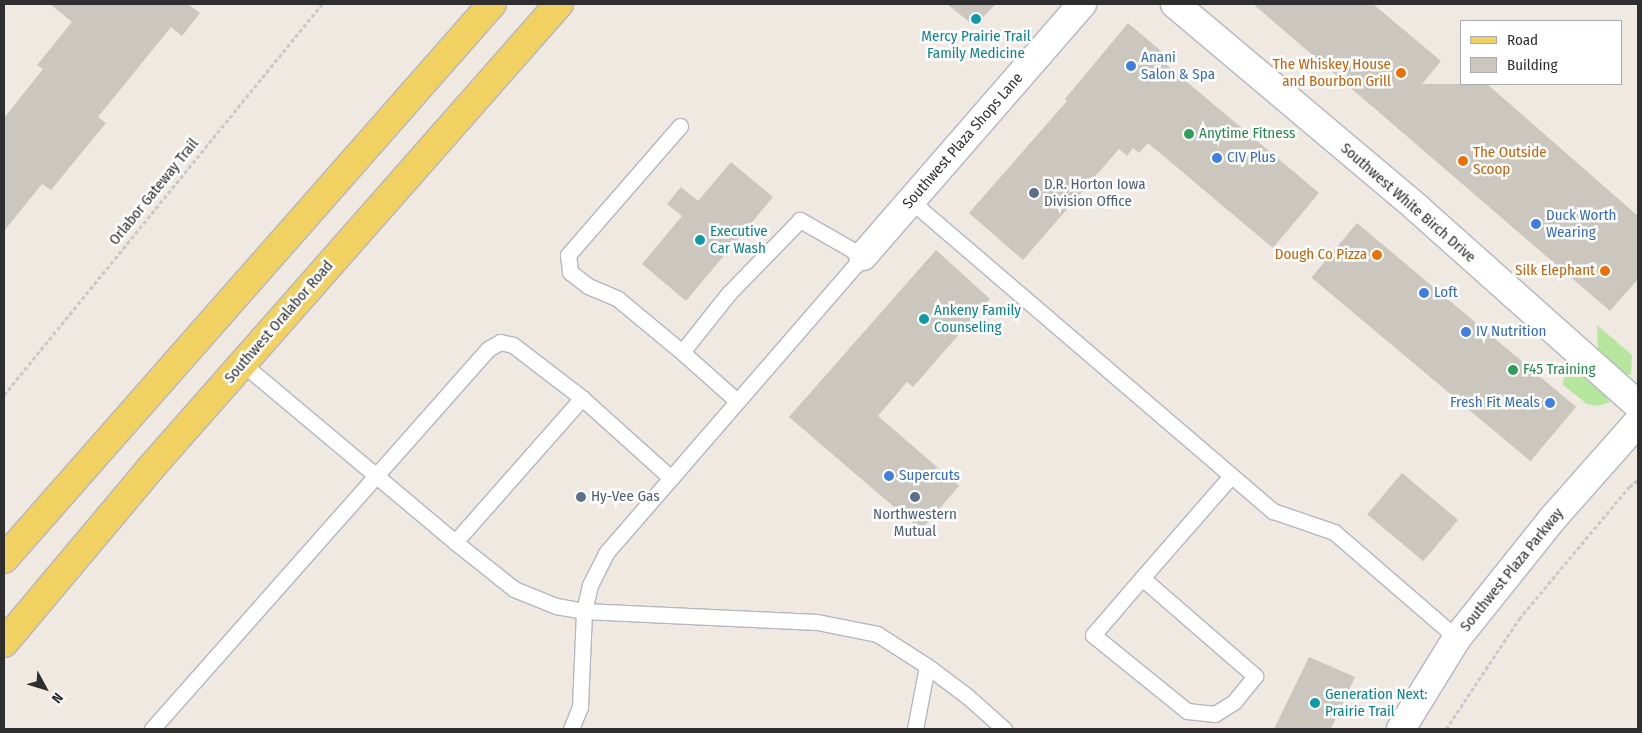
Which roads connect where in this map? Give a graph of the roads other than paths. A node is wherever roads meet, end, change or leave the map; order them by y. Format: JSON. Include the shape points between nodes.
{"nodes":[{"id":1,"x":492,"y":4,"type":"edge"},
{"id":2,"x":559,"y":4,"type":"edge"},
{"id":3,"x":1082,"y":4,"type":"edge"},
{"id":4,"x":1175,"y":4,"type":"edge"},
{"id":5,"x":680,"y":126,"type":"dead end"},
{"id":6,"x":911,"y":201,"type":"junction"},
{"id":7,"x":863,"y":256,"type":"junction"},
{"id":8,"x":682,"y":352,"type":"junction"},
{"id":9,"x":243,"y":364,"type":"junction"},
{"id":10,"x":582,"y":398,"type":"junction"},
{"id":11,"x":737,"y":401,"type":"junction"},
{"id":12,"x":1638,"y":406,"type":"edge"},
{"id":13,"x":1638,"y":422,"type":"edge"},
{"id":14,"x":375,"y":475,"type":"junction"},
{"id":15,"x":1231,"y":476,"type":"junction"},
{"id":16,"x":671,"y":478,"type":"junction"},
{"id":17,"x":455,"y":542,"type":"junction"},
{"id":18,"x":4,"y":559,"type":"edge"},
{"id":19,"x":1142,"y":578,"type":"junction"},
{"id":20,"x":584,"y":611,"type":"junction"},
{"id":21,"x":1458,"y":638,"type":"junction"},
{"id":22,"x":4,"y":642,"type":"edge"},
{"id":23,"x":927,"y":666,"type":"junction"},
{"id":24,"x":152,"y":729,"type":"edge"},
{"id":25,"x":571,"y":729,"type":"edge"},
{"id":26,"x":915,"y":729,"type":"edge"},
{"id":27,"x":1004,"y":729,"type":"edge"},
{"id":28,"x":1401,"y":729,"type":"edge"}],
"edges":[{"from":1,"to":18,"type":"main road"},
{"from":2,"to":9,"type":"main road","name":"Southwest Oralabor Road"},
{"from":3,"to":6,"type":"street","name":"Southwest Plaza Shops Lane"},
{"from":4,"to":12,"type":"street","name":"Southwest White Birch Drive","via":[[1417,208]]},
{"from":5,"to":8,"type":"lane","via":[[568,255],[570,272],[588,286],[618,299]]},
{"from":6,"to":7,"type":"street","name":"Southwest Plaza Shops Lane"},
{"from":6,"to":15,"type":"lane"},
{"from":7,"to":8,"type":"lane","via":[[800,220],[729,293]]},
{"from":7,"to":11,"type":"lane"},
{"from":8,"to":11,"type":"lane"},
{"from":9,"to":14,"type":"lane"},
{"from":9,"to":22,"type":"main road","name":"Southwest Oralabor Road"},
{"from":10,"to":14,"type":"lane","via":[[523,351],[500,342],[488,349]]},
{"from":10,"to":16,"type":"lane"},
{"from":10,"to":17,"type":"lane"},
{"from":11,"to":16,"type":"lane"},
{"from":13,"to":21,"type":"street","name":"Southwest Plaza Parkway","via":[[1554,517]]},
{"from":14,"to":17,"type":"lane"},
{"from":14,"to":24,"type":"lane"},
{"from":15,"to":19,"type":"lane"},
{"from":15,"to":21,"type":"lane","via":[[1273,511],[1334,532]]},
{"from":16,"to":20,"type":"lane","via":[[606,553],[590,585]]},
{"from":17,"to":20,"type":"lane","via":[[514,589],[556,606]]},
{"from":19,"to":19,"type":"lane","via":[[1093,636],[1187,711],[1215,714],[1234,702],[1255,676]]},
{"from":20,"to":23,"type":"lane","via":[[817,622],[877,634]]},
{"from":20,"to":25,"type":"lane","via":[[580,707]]},
{"from":21,"to":28,"type":"street","name":"Southwest Plaza Parkway"},
{"from":23,"to":26,"type":"lane"},
{"from":23,"to":27,"type":"lane"}]}
